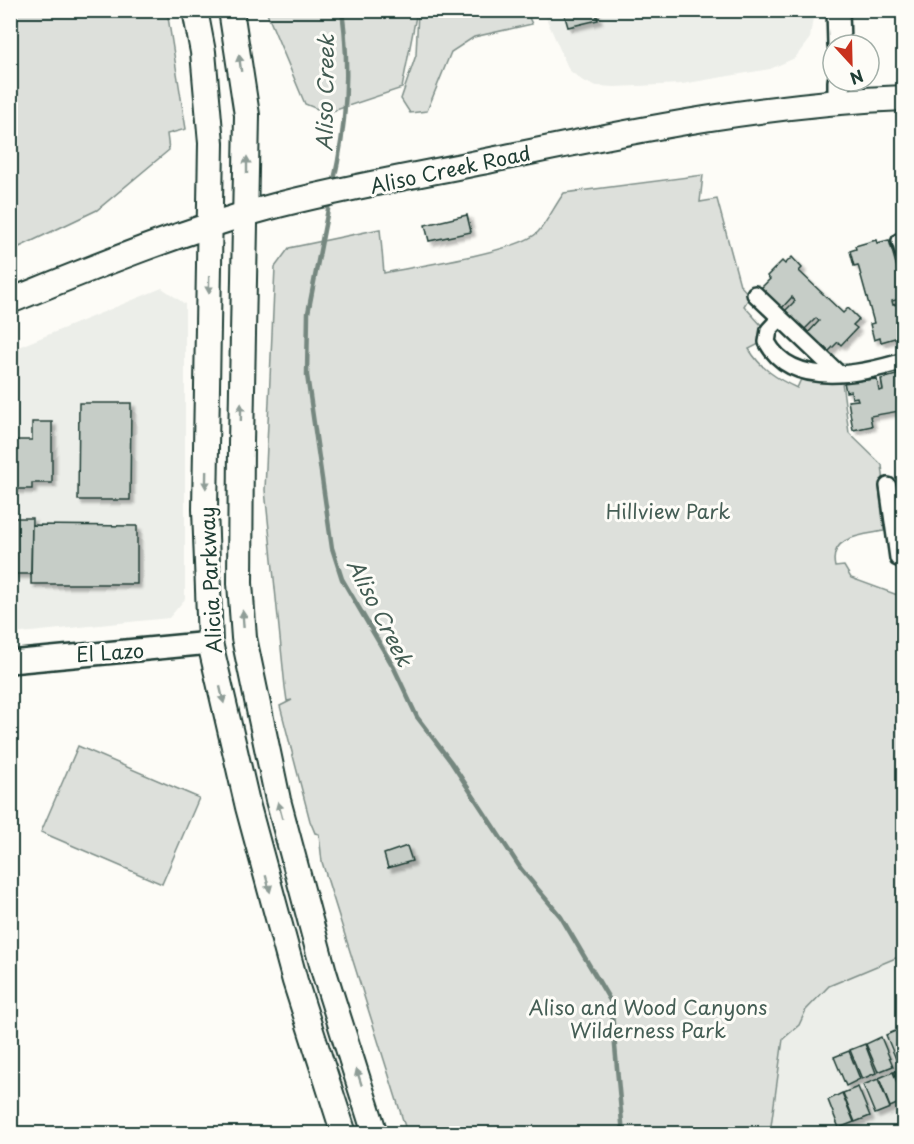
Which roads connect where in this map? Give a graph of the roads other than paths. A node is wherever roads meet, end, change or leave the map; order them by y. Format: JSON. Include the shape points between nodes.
{"nodes":[{"id":1,"x":195,"y":10,"type":"edge"},
{"id":2,"x":231,"y":10,"type":"edge"},
{"id":3,"x":838,"y":10,"type":"edge"},
{"id":4,"x":839,"y":33,"type":"edge"},
{"id":5,"x":829,"y":93,"type":"edge"},
{"id":6,"x":857,"y":93,"type":"edge"},
{"id":7,"x":903,"y":98,"type":"edge"},
{"id":8,"x":257,"y":211,"type":"junction"},
{"id":9,"x":210,"y":227,"type":"junction"},
{"id":10,"x":755,"y":294,"type":"dead end"},
{"id":11,"x":10,"y":301,"type":"edge"},
{"id":12,"x":780,"y":318,"type":"junction"},
{"id":13,"x":903,"y":361,"type":"edge"},
{"id":14,"x":838,"y":373,"type":"junction"},
{"id":15,"x":888,"y":486,"type":"dead end"},
{"id":16,"x":903,"y":560,"type":"edge"},
{"id":17,"x":210,"y":643,"type":"junction"},
{"id":18,"x":10,"y":662,"type":"edge"},
{"id":19,"x":344,"y":1134,"type":"edge"},
{"id":20,"x":375,"y":1134,"type":"edge"}],
"edges":[{"from":1,"to":9,"type":"main road","name":"Alicia Parkway","via":[[211,143]]},
{"from":8,"to":2,"type":"main road","name":"Alicia Parkway","one_way":true},
{"from":3,"to":4,"type":"street"},
{"from":5,"to":8,"type":"main road","name":"Aliso Creek Road"},
{"from":6,"to":7,"type":"main road","name":"Aliso Creek Road"},
{"from":8,"to":9,"type":"main road","name":"Aliso Creek Road"},
{"from":20,"to":8,"type":"main road","name":"Alicia Parkway","one_way":true,"via":[[324,972],[278,800],[244,638],[240,584],[241,456]]},
{"from":9,"to":11,"type":"main road","name":"Aliso Creek Road","via":[[105,261]]},
{"from":9,"to":17,"type":"main road","name":"Alicia Parkway","one_way":true,"via":[[205,508]]},
{"from":10,"to":12,"type":"street"},
{"from":12,"to":14,"type":"street"},
{"from":12,"to":14,"type":"street","via":[[769,330],[770,348],[800,370]]},
{"from":13,"to":14,"type":"street"},
{"from":15,"to":16,"type":"street","via":[[898,558]]},
{"from":17,"to":18,"type":"street","name":"El Lazo"},
{"from":17,"to":19,"type":"main road","name":"Alicia Parkway","one_way":true,"via":[[248,807],[292,970]]}]}
